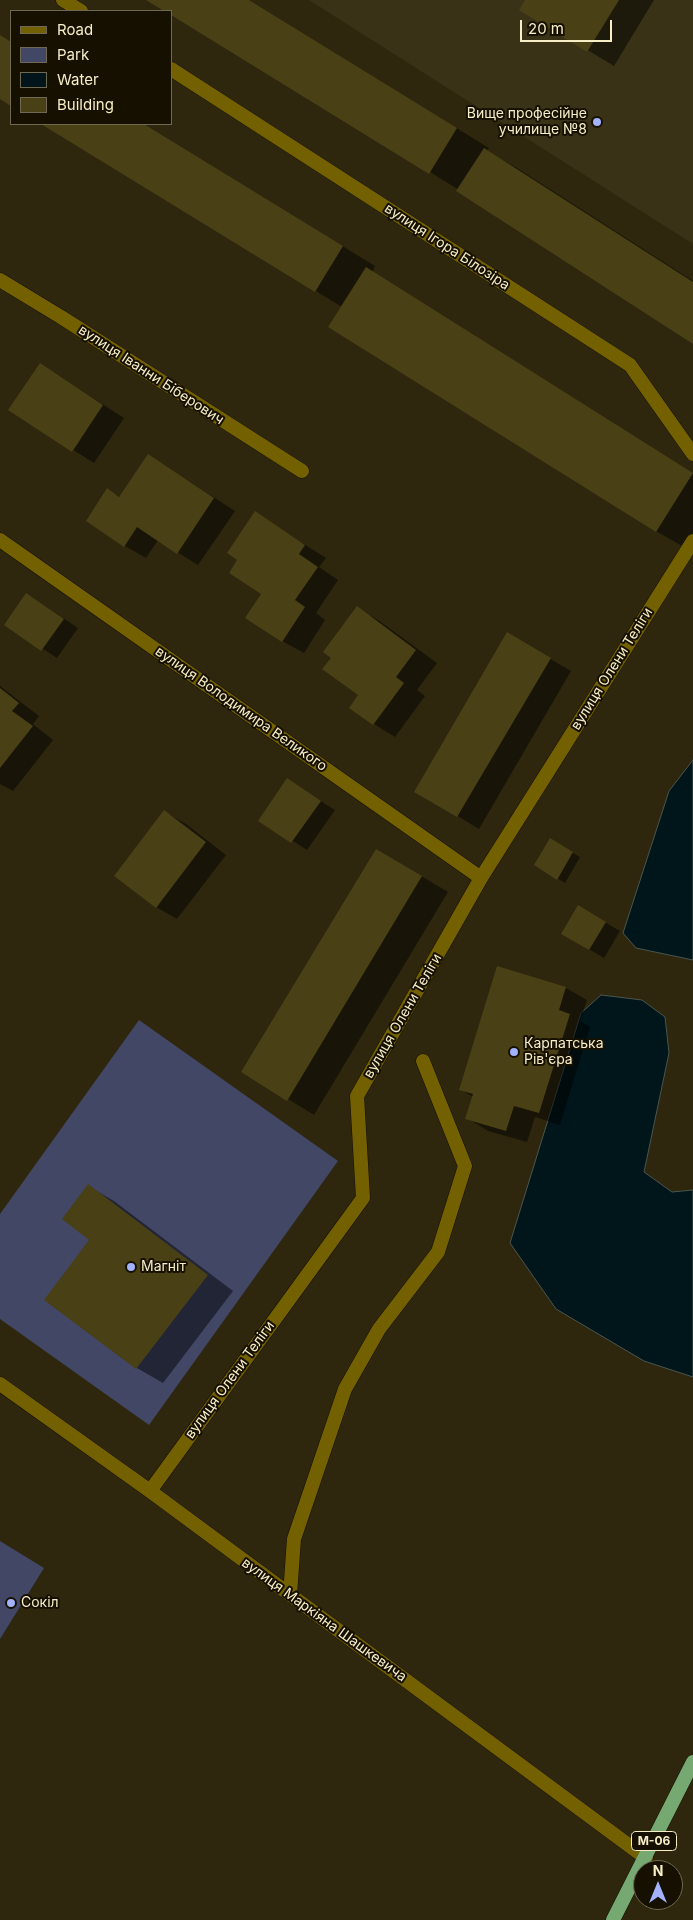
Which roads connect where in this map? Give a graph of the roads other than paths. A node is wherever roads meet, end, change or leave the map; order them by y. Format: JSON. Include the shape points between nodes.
{"nodes":[{"id":1,"x":63,"y":0,"type":"edge"},
{"id":2,"x":79,"y":10,"type":"edge"},
{"id":3,"x":172,"y":71,"type":"edge"},
{"id":4,"x":0,"y":280,"type":"edge"},
{"id":5,"x":693,"y":454,"type":"edge"},
{"id":6,"x":302,"y":471,"type":"dead end"},
{"id":7,"x":0,"y":540,"type":"edge"},
{"id":8,"x":693,"y":541,"type":"edge"},
{"id":9,"x":481,"y":878,"type":"junction"},
{"id":10,"x":423,"y":1061,"type":"dead end"},
{"id":11,"x":0,"y":1384,"type":"edge"},
{"id":12,"x":150,"y":1491,"type":"junction"},
{"id":13,"x":290,"y":1595,"type":"junction"},
{"id":14,"x":693,"y":1762,"type":"edge"},
{"id":15,"x":646,"y":1858,"type":"junction"},
{"id":16,"x":613,"y":1920,"type":"edge"}],
"edges":[{"from":1,"to":2,"type":"street"},
{"from":3,"to":5,"type":"street","name":"вулиця Ігора Білозіра","via":[[630,365]]},
{"from":4,"to":6,"type":"street","name":"вулиця Іванни Біберович"},
{"from":7,"to":9,"type":"street","name":"вулиця Володимира Великого"},
{"from":8,"to":9,"type":"street","name":"вулиця Олени Теліги"},
{"from":9,"to":12,"type":"street","name":"вулиця Олени Теліги","via":[[357,1096],[363,1198]]},
{"from":10,"to":13,"type":"street","via":[[465,1166],[438,1252],[379,1329],[345,1389],[294,1540]]},
{"from":11,"to":12,"type":"street","name":"вулиця Маркіяна Шашкевича"},
{"from":12,"to":13,"type":"street","name":"вулиця Маркіяна Шашкевича"},
{"from":13,"to":15,"type":"street","name":"вулиця Маркіяна Шашкевича"},
{"from":14,"to":15,"type":"highway","number":"М-06"},
{"from":15,"to":16,"type":"highway","number":"М-06"}]}
